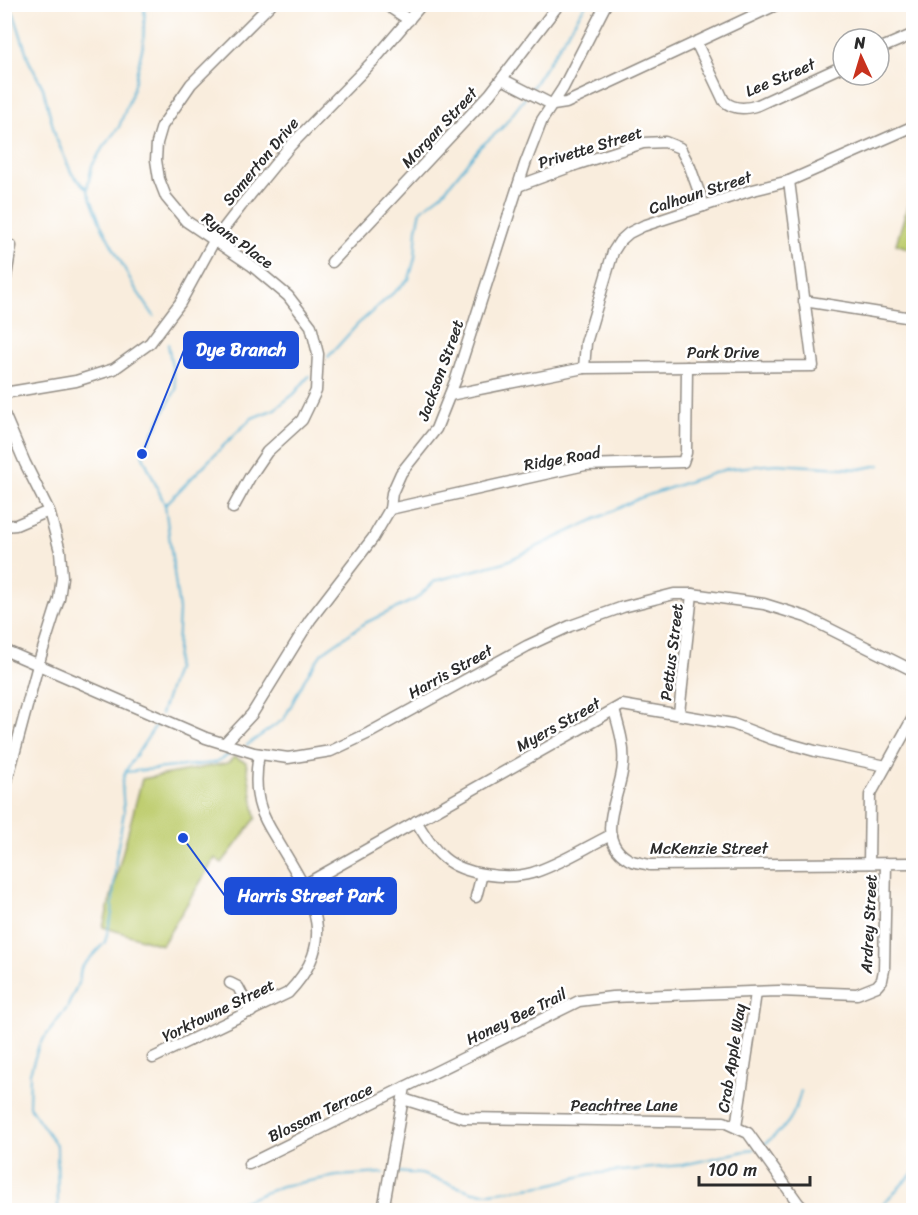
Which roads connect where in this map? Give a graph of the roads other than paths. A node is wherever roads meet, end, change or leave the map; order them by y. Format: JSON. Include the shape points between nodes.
{"nodes":[{"id":1,"x":271,"y":4,"type":"edge"},
{"id":2,"x":385,"y":4,"type":"edge"},
{"id":3,"x":422,"y":4,"type":"edge"},
{"id":4,"x":559,"y":4,"type":"edge"},
{"id":5,"x":606,"y":4,"type":"edge"},
{"id":6,"x":778,"y":4,"type":"edge"},
{"id":7,"x":409,"y":20,"type":"junction"},
{"id":8,"x":914,"y":33,"type":"edge"},
{"id":9,"x":696,"y":42,"type":"junction"},
{"id":10,"x":891,"y":44,"type":"edge"},
{"id":11,"x":831,"y":72,"type":"edge"},
{"id":12,"x":502,"y":79,"type":"junction"},
{"id":13,"x":552,"y":105,"type":"junction"},
{"id":14,"x":914,"y":126,"type":"edge"},
{"id":15,"x":789,"y":181,"type":"junction"},
{"id":16,"x":518,"y":186,"type":"junction"},
{"id":17,"x":704,"y":206,"type":"junction"},
{"id":18,"x":214,"y":241,"type":"junction"},
{"id":19,"x":11,"y":246,"type":"dead end"},
{"id":20,"x":332,"y":262,"type":"dead end"},
{"id":21,"x":4,"y":289,"type":"edge"},
{"id":22,"x":804,"y":301,"type":"junction"},
{"id":23,"x":912,"y":318,"type":"dead end"},
{"id":24,"x":687,"y":367,"type":"junction"},
{"id":25,"x":584,"y":368,"type":"junction"},
{"id":26,"x":4,"y":393,"type":"edge"},
{"id":27,"x":450,"y":395,"type":"junction"},
{"id":28,"x":4,"y":414,"type":"edge"},
{"id":29,"x":233,"y":508,"type":"dead end"},
{"id":30,"x":390,"y":509,"type":"junction"},
{"id":31,"x":49,"y":511,"type":"junction"},
{"id":32,"x":4,"y":526,"type":"edge"},
{"id":33,"x":692,"y":594,"type":"junction"},
{"id":34,"x":4,"y":650,"type":"edge"},
{"id":35,"x":38,"y":665,"type":"junction"},
{"id":36,"x":914,"y":670,"type":"edge"},
{"id":37,"x":614,"y":710,"type":"junction"},
{"id":38,"x":679,"y":713,"type":"junction"},
{"id":39,"x":914,"y":716,"type":"edge"},
{"id":40,"x":225,"y":743,"type":"junction"},
{"id":41,"x":259,"y":754,"type":"junction"},
{"id":42,"x":886,"y":766,"type":"junction"},
{"id":43,"x":4,"y":792,"type":"edge"},
{"id":44,"x":416,"y":821,"type":"junction"},
{"id":45,"x":611,"y":835,"type":"junction"},
{"id":46,"x":869,"y":863,"type":"junction"},
{"id":47,"x":886,"y":863,"type":"junction"},
{"id":48,"x":914,"y":863,"type":"edge"},
{"id":49,"x":482,"y":874,"type":"junction"},
{"id":50,"x":304,"y":885,"type":"junction"},
{"id":51,"x":476,"y":897,"type":"dead end"},
{"id":52,"x":230,"y":983,"type":"dead end"},
{"id":53,"x":878,"y":986,"type":"joint"},
{"id":54,"x":756,"y":993,"type":"junction"},
{"id":55,"x":251,"y":1012,"type":"junction"},
{"id":56,"x":153,"y":1058,"type":"dead end"},
{"id":57,"x":405,"y":1087,"type":"junction"},
{"id":58,"x":403,"y":1099,"type":"junction"},
{"id":59,"x":736,"y":1127,"type":"junction"},
{"id":60,"x":249,"y":1164,"type":"dead end"},
{"id":61,"x":801,"y":1208,"type":"edge"},
{"id":62,"x":383,"y":1210,"type":"edge"}],
"edges":[{"from":1,"to":18,"type":"street","name":"Ryans Place","via":[[191,84],[162,126],[157,142],[159,179],[166,197],[186,220]]},
{"from":2,"to":7,"type":"street"},
{"from":3,"to":7,"type":"street","name":"Somerton Drive"},
{"from":4,"to":12,"type":"street","name":"Morgan Street"},
{"from":5,"to":13,"type":"street","name":"Jackson Street"},
{"from":6,"to":9,"type":"street"},
{"from":7,"to":18,"type":"street","name":"Somerton Drive","via":[[290,146]]},
{"from":8,"to":10,"type":"street"},
{"from":9,"to":11,"type":"street","name":"Lee Street","via":[[724,101],[739,108],[758,105]]},
{"from":9,"to":13,"type":"street","via":[[566,103]]},
{"from":12,"to":13,"type":"street"},
{"from":12,"to":20,"type":"street","name":"Morgan Street"},
{"from":13,"to":16,"type":"street","name":"Jackson Street","via":[[542,120]]},
{"from":14,"to":15,"type":"street","name":"Calhoun Street"},
{"from":15,"to":17,"type":"street","name":"Calhoun Street"},
{"from":15,"to":22,"type":"street","name":"Park Drive"},
{"from":16,"to":17,"type":"street","name":"Privette Street","via":[[643,143],[665,142],[680,148]]},
{"from":16,"to":27,"type":"street","name":"Jackson Street"},
{"from":17,"to":25,"type":"street","name":"Calhoun Street","via":[[643,226],[620,241],[613,252],[586,343]]},
{"from":18,"to":26,"type":"street","name":"Somerton Drive","via":[[180,303],[150,343],[114,369],[76,381]]},
{"from":18,"to":29,"type":"street","name":"Ryans Place","via":[[288,296],[311,326],[318,354],[316,391],[302,420],[267,452]]},
{"from":19,"to":21,"type":"street"},
{"from":22,"to":23,"type":"street"},
{"from":22,"to":24,"type":"street","name":"Park Drive","via":[[813,366]]},
{"from":24,"to":25,"type":"street","name":"Park Drive"},
{"from":24,"to":30,"type":"street","name":"Ridge Road","via":[[683,462],[585,465]]},
{"from":25,"to":27,"type":"street","name":"Park Drive"},
{"from":27,"to":30,"type":"street","name":"Jackson Street","via":[[436,429],[401,473]]},
{"from":28,"to":31,"type":"street"},
{"from":30,"to":40,"type":"street","name":"Jackson Street","via":[[373,538],[305,628],[252,714]]},
{"from":31,"to":32,"type":"street"},
{"from":31,"to":35,"type":"street","via":[[60,551],[62,577]]},
{"from":33,"to":36,"type":"street","name":"Harris Street","via":[[764,604],[806,617]]},
{"from":33,"to":38,"type":"street","name":"Pettus Street"},
{"from":33,"to":41,"type":"street","name":"Harris Street","via":[[649,599],[570,626],[331,751],[288,758]]},
{"from":34,"to":35,"type":"street","name":"Harris Street"},
{"from":35,"to":40,"type":"street","name":"Harris Street"},
{"from":35,"to":43,"type":"street"},
{"from":37,"to":38,"type":"street","name":"Myers Street","via":[[622,705]]},
{"from":37,"to":44,"type":"street","name":"Myers Street"},
{"from":37,"to":45,"type":"street","via":[[624,762],[610,820]]},
{"from":38,"to":42,"type":"street","name":"Myers Street","via":[[733,724],[815,751]]},
{"from":39,"to":42,"type":"street","name":"Ardrey Street"},
{"from":40,"to":41,"type":"street","name":"Harris Street"},
{"from":41,"to":50,"type":"street","name":"Yorktowne Street","via":[[256,780],[260,806]]},
{"from":42,"to":46,"type":"street","name":"Ardrey Street","via":[[870,795]]},
{"from":44,"to":49,"type":"street","via":[[444,858]]},
{"from":44,"to":50,"type":"street","name":"Myers Street"},
{"from":45,"to":46,"type":"street","name":"McKenzie Street","via":[[629,860],[650,865]]},
{"from":45,"to":49,"type":"street","via":[[532,873]]},
{"from":46,"to":47,"type":"street","name":"McKenzie Street"},
{"from":47,"to":48,"type":"street","name":"McKenzie Street"},
{"from":47,"to":53,"type":"street","name":"Ardrey Street","via":[[884,970]]},
{"from":49,"to":51,"type":"street"},
{"from":50,"to":55,"type":"street","name":"Yorktowne Street","via":[[316,921],[318,938],[313,955],[302,979],[288,993]]},
{"from":52,"to":55,"type":"street","via":[[238,987]]},
{"from":53,"to":54,"type":"street","name":"Honey Bee Trail","via":[[857,994]]},
{"from":54,"to":57,"type":"street","name":"Honey Bee Trail","via":[[612,996],[579,1001]]},
{"from":54,"to":59,"type":"street","name":"Crab Apple Way"},
{"from":55,"to":56,"type":"street","name":"Yorktowne Street"},
{"from":57,"to":58,"type":"street"},
{"from":57,"to":60,"type":"street","name":"Blossom Terrace"},
{"from":58,"to":59,"type":"street","name":"Peachtree Lane","via":[[464,1118],[703,1121]]},
{"from":58,"to":62,"type":"street"},
{"from":59,"to":61,"type":"street","via":[[748,1133]]}]}
